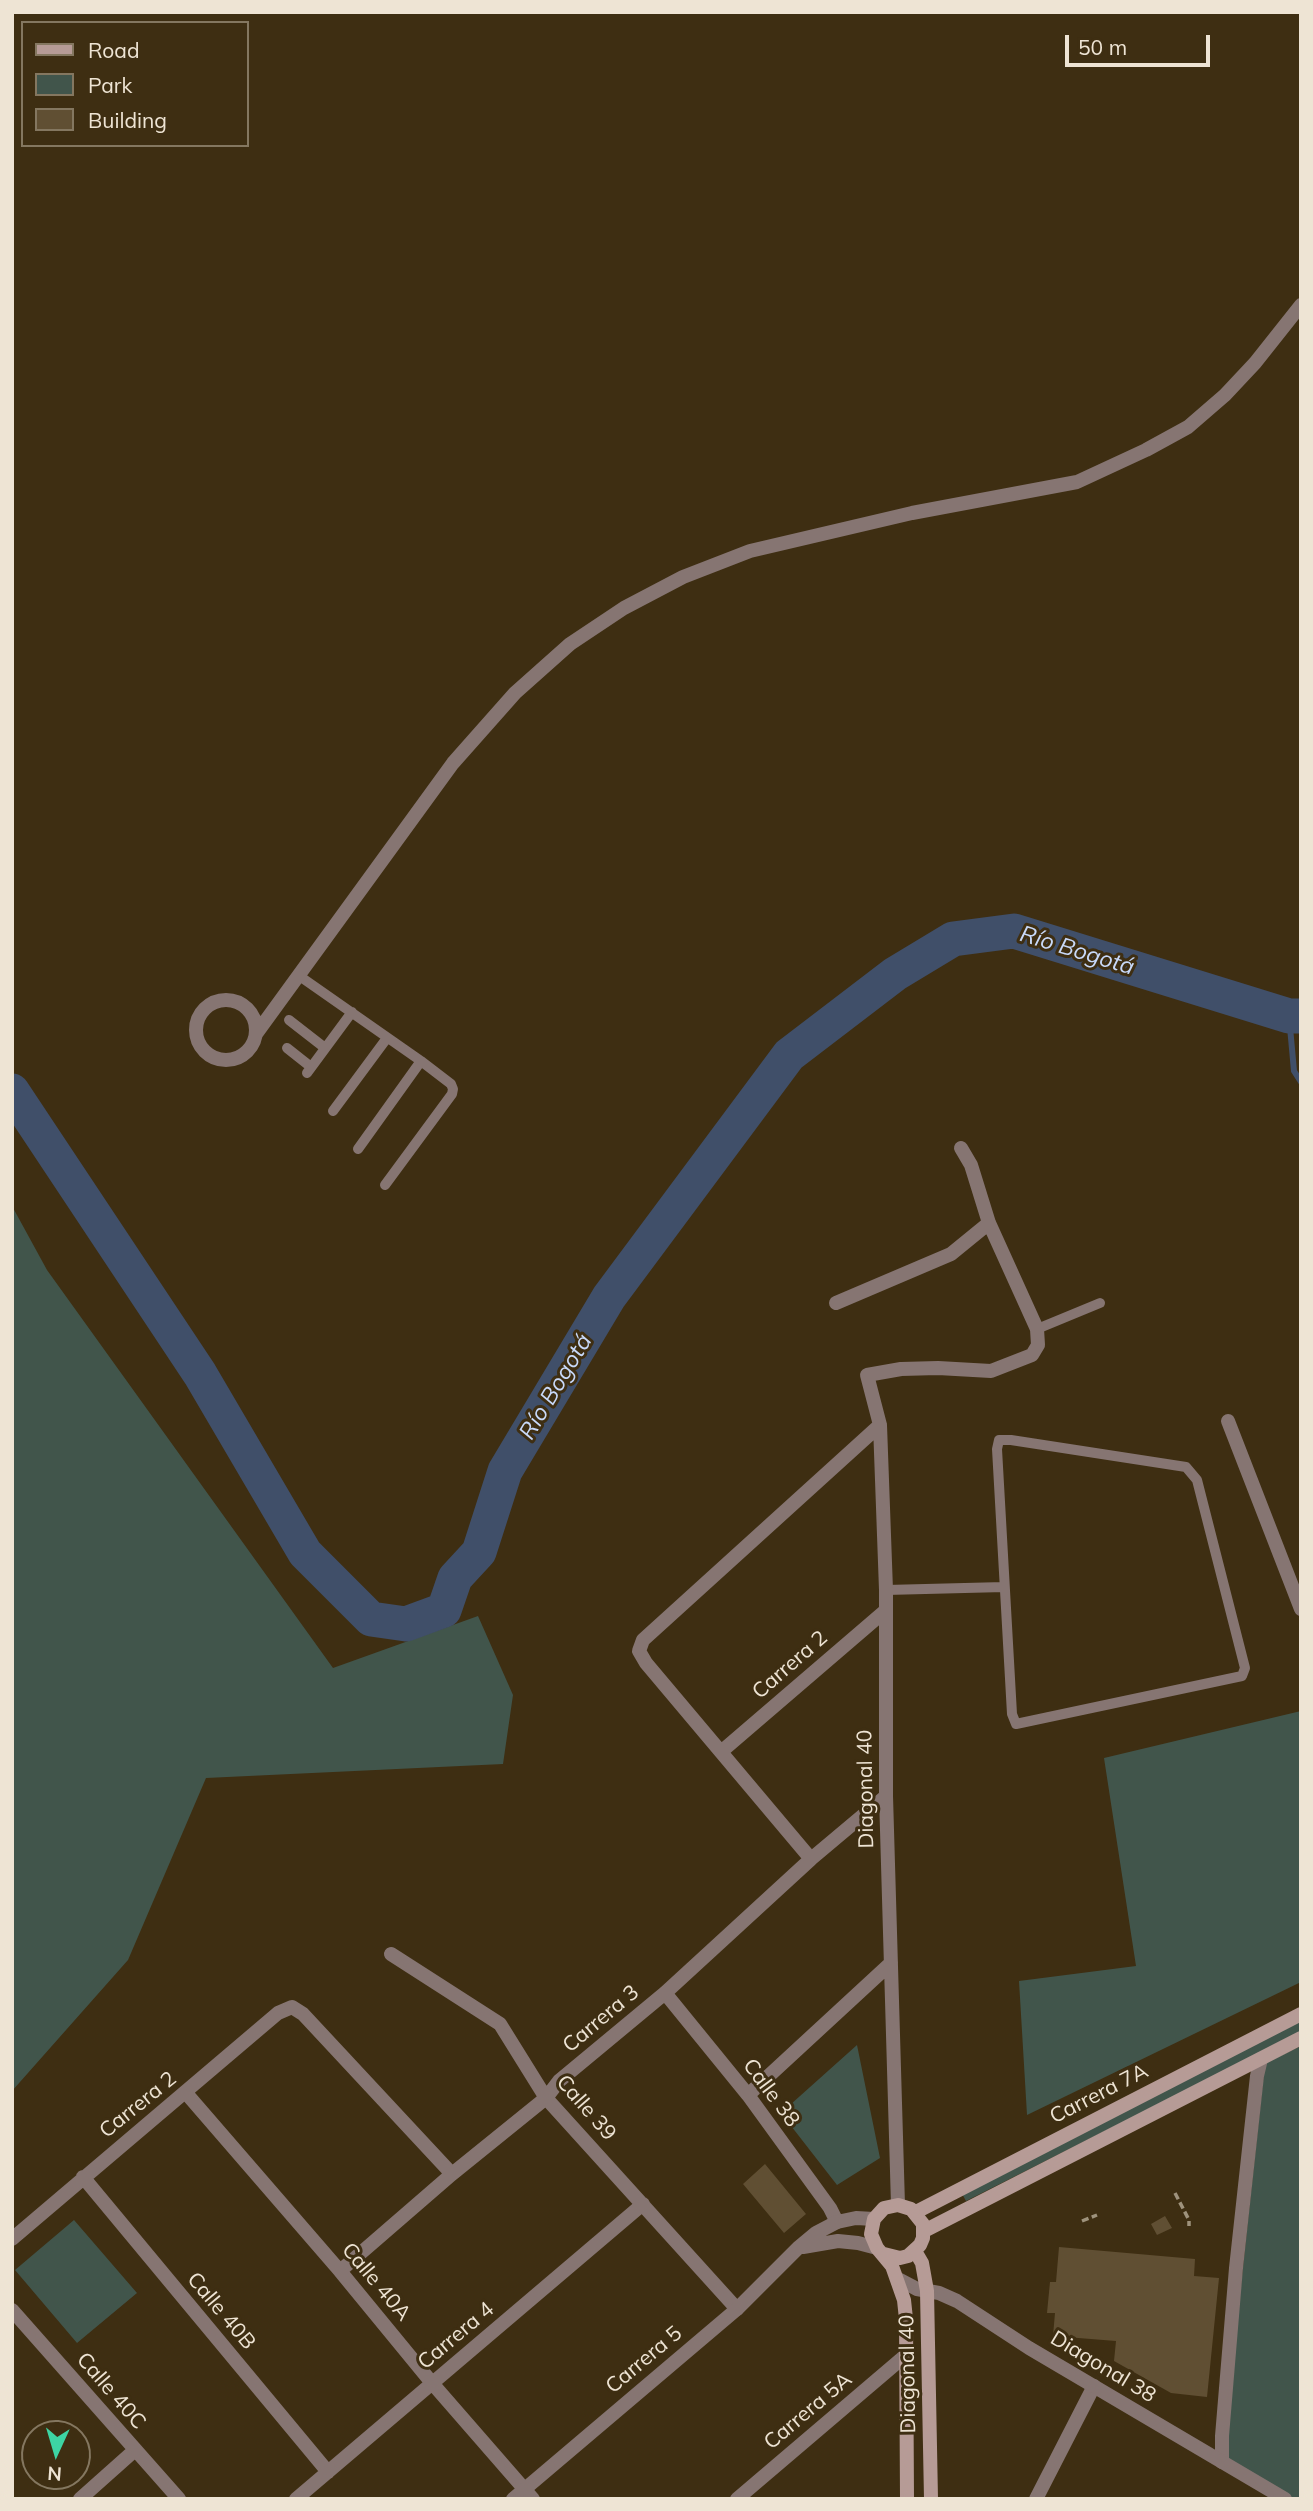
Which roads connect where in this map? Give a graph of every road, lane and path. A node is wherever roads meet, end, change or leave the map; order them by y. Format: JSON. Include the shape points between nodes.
{"nodes":[{"id":1,"x":1301,"y":305,"type":"edge"},
{"id":2,"x":298,"y":975,"type":"junction"},
{"id":3,"x":352,"y":1012,"type":"junction"},
{"id":4,"x":289,"y":1020,"type":"dead end"},
{"id":5,"x":256,"y":1034,"type":"junction"},
{"id":6,"x":387,"y":1038,"type":"junction"},
{"id":7,"x":287,"y":1048,"type":"dead end"},
{"id":8,"x":325,"y":1048,"type":"junction"},
{"id":9,"x":421,"y":1061,"type":"junction"},
{"id":10,"x":333,"y":1111,"type":"dead end"},
{"id":11,"x":961,"y":1148,"type":"dead end"},
{"id":12,"x":358,"y":1149,"type":"dead end"},
{"id":13,"x":385,"y":1185,"type":"dead end"},
{"id":14,"x":989,"y":1223,"type":"junction"},
{"id":15,"x":836,"y":1303,"type":"dead end"},
{"id":16,"x":1100,"y":1303,"type":"dead end"},
{"id":17,"x":1037,"y":1329,"type":"junction"},
{"id":18,"x":1228,"y":1421,"type":"dead end"},
{"id":19,"x":880,"y":1425,"type":"junction"},
{"id":20,"x":1004,"y":1587,"type":"junction"},
{"id":21,"x":886,"y":1590,"type":"junction"},
{"id":22,"x":1301,"y":1609,"type":"edge"},
{"id":23,"x":885,"y":1611,"type":"junction"},
{"id":24,"x":722,"y":1751,"type":"junction"},
{"id":25,"x":886,"y":1796,"type":"junction"},
{"id":26,"x":811,"y":1859,"type":"junction"},
{"id":27,"x":391,"y":1954,"type":"dead end"},
{"id":28,"x":891,"y":1963,"type":"junction"},
{"id":29,"x":665,"y":1993,"type":"junction"},
{"id":30,"x":1301,"y":2014,"type":"edge"},
{"id":31,"x":1301,"y":2038,"type":"edge"},
{"id":32,"x":1261,"y":2059,"type":"junction"},
{"id":33,"x":186,"y":2093,"type":"junction"},
{"id":34,"x":748,"y":2095,"type":"junction"},
{"id":35,"x":546,"y":2098,"type":"junction"},
{"id":36,"x":452,"y":2174,"type":"junction"},
{"id":37,"x":83,"y":2177,"type":"junction"},
{"id":38,"x":1175,"y":2193,"type":"dead end"},
{"id":39,"x":643,"y":2204,"type":"junction"},
{"id":40,"x":898,"y":2205,"type":"junction"},
{"id":41,"x":916,"y":2212,"type":"junction"},
{"id":42,"x":1097,"y":2215,"type":"dead end"},
{"id":43,"x":874,"y":2219,"type":"junction"},
{"id":44,"x":1082,"y":2221,"type":"dead end"},
{"id":45,"x":837,"y":2222,"type":"junction"},
{"id":46,"x":1189,"y":2226,"type":"dead end"},
{"id":47,"x":924,"y":2231,"type":"junction"},
{"id":48,"x":12,"y":2239,"type":"edge"},
{"id":49,"x":798,"y":2248,"type":"junction"},
{"id":50,"x":880,"y":2251,"type":"junction"},
{"id":51,"x":915,"y":2251,"type":"junction"},
{"id":52,"x":340,"y":2270,"type":"junction"},
{"id":53,"x":898,"y":2279,"type":"junction"},
{"id":54,"x":927,"y":2291,"type":"junction"},
{"id":55,"x":737,"y":2309,"type":"junction"},
{"id":56,"x":12,"y":2310,"type":"edge"},
{"id":57,"x":906,"y":2355,"type":"junction"},
{"id":58,"x":432,"y":2383,"type":"junction"},
{"id":59,"x":1094,"y":2386,"type":"junction"},
{"id":60,"x":135,"y":2450,"type":"junction"},
{"id":61,"x":1222,"y":2462,"type":"junction"},
{"id":62,"x":328,"y":2472,"type":"junction"},
{"id":63,"x":523,"y":2496,"type":"edge"},
{"id":64,"x":1278,"y":2497,"type":"edge"},
{"id":65,"x":80,"y":2499,"type":"edge"},
{"id":66,"x":179,"y":2499,"type":"edge"},
{"id":67,"x":296,"y":2499,"type":"edge"},
{"id":68,"x":737,"y":2499,"type":"edge"},
{"id":69,"x":907,"y":2499,"type":"edge"},
{"id":70,"x":931,"y":2499,"type":"edge"},
{"id":71,"x":1036,"y":2499,"type":"edge"}],
"edges":[{"from":1,"to":2,"type":"street","via":[[1255,363],[1188,427],[1088,477],[750,551],[683,576],[569,644],[515,693],[453,763]]},
{"from":2,"to":3,"type":"lane"},
{"from":2,"to":5,"type":"street"},
{"from":3,"to":6,"type":"lane"},
{"from":3,"to":8,"type":"lane"},
{"from":4,"to":8,"type":"lane"},
{"from":5,"to":5,"type":"street","via":[[253,1014],[227,999],[201,1012],[196,1030],[202,1048],[229,1060],[247,1052]]},
{"from":6,"to":9,"type":"lane"},
{"from":6,"to":10,"type":"lane"},
{"from":7,"to":8,"type":"lane","via":[[309,1070]]},
{"from":9,"to":12,"type":"lane"},
{"from":9,"to":13,"type":"lane","via":[[451,1084],[452,1094]]},
{"from":11,"to":14,"type":"street"},
{"from":14,"to":15,"type":"street","via":[[951,1254]]},
{"from":14,"to":17,"type":"street"},
{"from":16,"to":17,"type":"lane"},
{"from":17,"to":19,"type":"street","name":"Diagonal 40","via":[[1038,1345],[1032,1355],[991,1371],[901,1369],[867,1375]]},
{"from":18,"to":22,"type":"street"},
{"from":19,"to":21,"type":"street","name":"Diagonal 40"},
{"from":19,"to":24,"type":"street","via":[[643,1640],[639,1651],[646,1663]]},
{"from":20,"to":20,"type":"lane","via":[[999,1440],[1186,1466],[1197,1480],[1245,1668],[1242,1676],[1232,1679],[1016,1724]]},
{"from":20,"to":21,"type":"lane"},
{"from":21,"to":23,"type":"street","name":"Diagonal 40"},
{"from":23,"to":24,"type":"street","name":"Carrera 2"},
{"from":23,"to":25,"type":"street","name":"Diagonal 40"},
{"from":24,"to":26,"type":"street"},
{"from":25,"to":26,"type":"street","name":"Carrera 3"},
{"from":25,"to":28,"type":"street","name":"Diagonal 40"},
{"from":26,"to":29,"type":"street","name":"Carrera 3"},
{"from":27,"to":35,"type":"street","name":"Calle 39","via":[[500,2024]]},
{"from":28,"to":34,"type":"street"},
{"from":28,"to":40,"type":"street","name":"Diagonal 40"},
{"from":29,"to":34,"type":"street","name":"Calle 38"},
{"from":29,"to":35,"type":"street","name":"Carrera 3","via":[[559,2081]]},
{"from":30,"to":41,"type":"main road","name":"Carrera 7A"},
{"from":31,"to":32,"type":"main road","name":"Carrera 7A"},
{"from":32,"to":47,"type":"main road","name":"Carrera 7A"},
{"from":32,"to":61,"type":"street","via":[[1236,2269]]},
{"from":33,"to":36,"type":"street","name":"Carrera 2","via":[[278,2013],[292,2007]]},
{"from":33,"to":37,"type":"street","name":"Carrera 2"},
{"from":33,"to":52,"type":"street","name":"Calle 40A"},
{"from":34,"to":45,"type":"street","name":"Calle 38"},
{"from":35,"to":36,"type":"street","name":"Carrera 3"},
{"from":35,"to":39,"type":"street","name":"Calle 39"},
{"from":36,"to":52,"type":"street","name":"Carrera 3"},
{"from":37,"to":48,"type":"street","name":"Carrera 2"},
{"from":37,"to":62,"type":"street","name":"Calle 40B"},
{"from":38,"to":46,"type":"path"},
{"from":39,"to":55,"type":"street","name":"Calle 39"},
{"from":39,"to":58,"type":"street","name":"Carrera 4"},
{"from":40,"to":41,"type":"main road"},
{"from":40,"to":43,"type":"main road","via":[[884,2208]]},
{"from":41,"to":47,"type":"main road"},
{"from":42,"to":44,"type":"path"},
{"from":43,"to":45,"type":"street","name":"Carrera 5"},
{"from":43,"to":50,"type":"main road","via":[[871,2234]]},
{"from":45,"to":49,"type":"street","name":"Carrera 5"},
{"from":47,"to":51,"type":"main road"},
{"from":49,"to":50,"type":"street","via":[[838,2241]]},
{"from":49,"to":55,"type":"street","name":"Carrera 5"},
{"from":50,"to":51,"type":"main road","via":[[900,2258]]},
{"from":50,"to":53,"type":"main road","name":"Diagonal 40"},
{"from":51,"to":54,"type":"main road","name":"Diagonal 40"},
{"from":52,"to":58,"type":"street","name":"Calle 40A"},
{"from":53,"to":54,"type":"street","name":"Diagonal 38"},
{"from":53,"to":57,"type":"main road","name":"Diagonal 40","via":[[906,2319]]},
{"from":54,"to":59,"type":"street","name":"Diagonal 38","via":[[957,2301]]},
{"from":54,"to":70,"type":"main road","name":"Diagonal 40"},
{"from":55,"to":63,"type":"street","name":"Carrera 5"},
{"from":56,"to":60,"type":"street","name":"Calle 40C"},
{"from":57,"to":68,"type":"street","name":"Carrera 5A"},
{"from":57,"to":69,"type":"main road","name":"Diagonal 40"},
{"from":58,"to":62,"type":"street","name":"Carrera 4"},
{"from":58,"to":63,"type":"street","name":"Calle 40A"},
{"from":59,"to":61,"type":"street","name":"Diagonal 38"},
{"from":59,"to":71,"type":"street"},
{"from":60,"to":65,"type":"street"},
{"from":60,"to":66,"type":"street","name":"Calle 40C"},
{"from":61,"to":64,"type":"street","name":"Diagonal 38"},
{"from":62,"to":67,"type":"street","name":"Carrera 4"}]}
